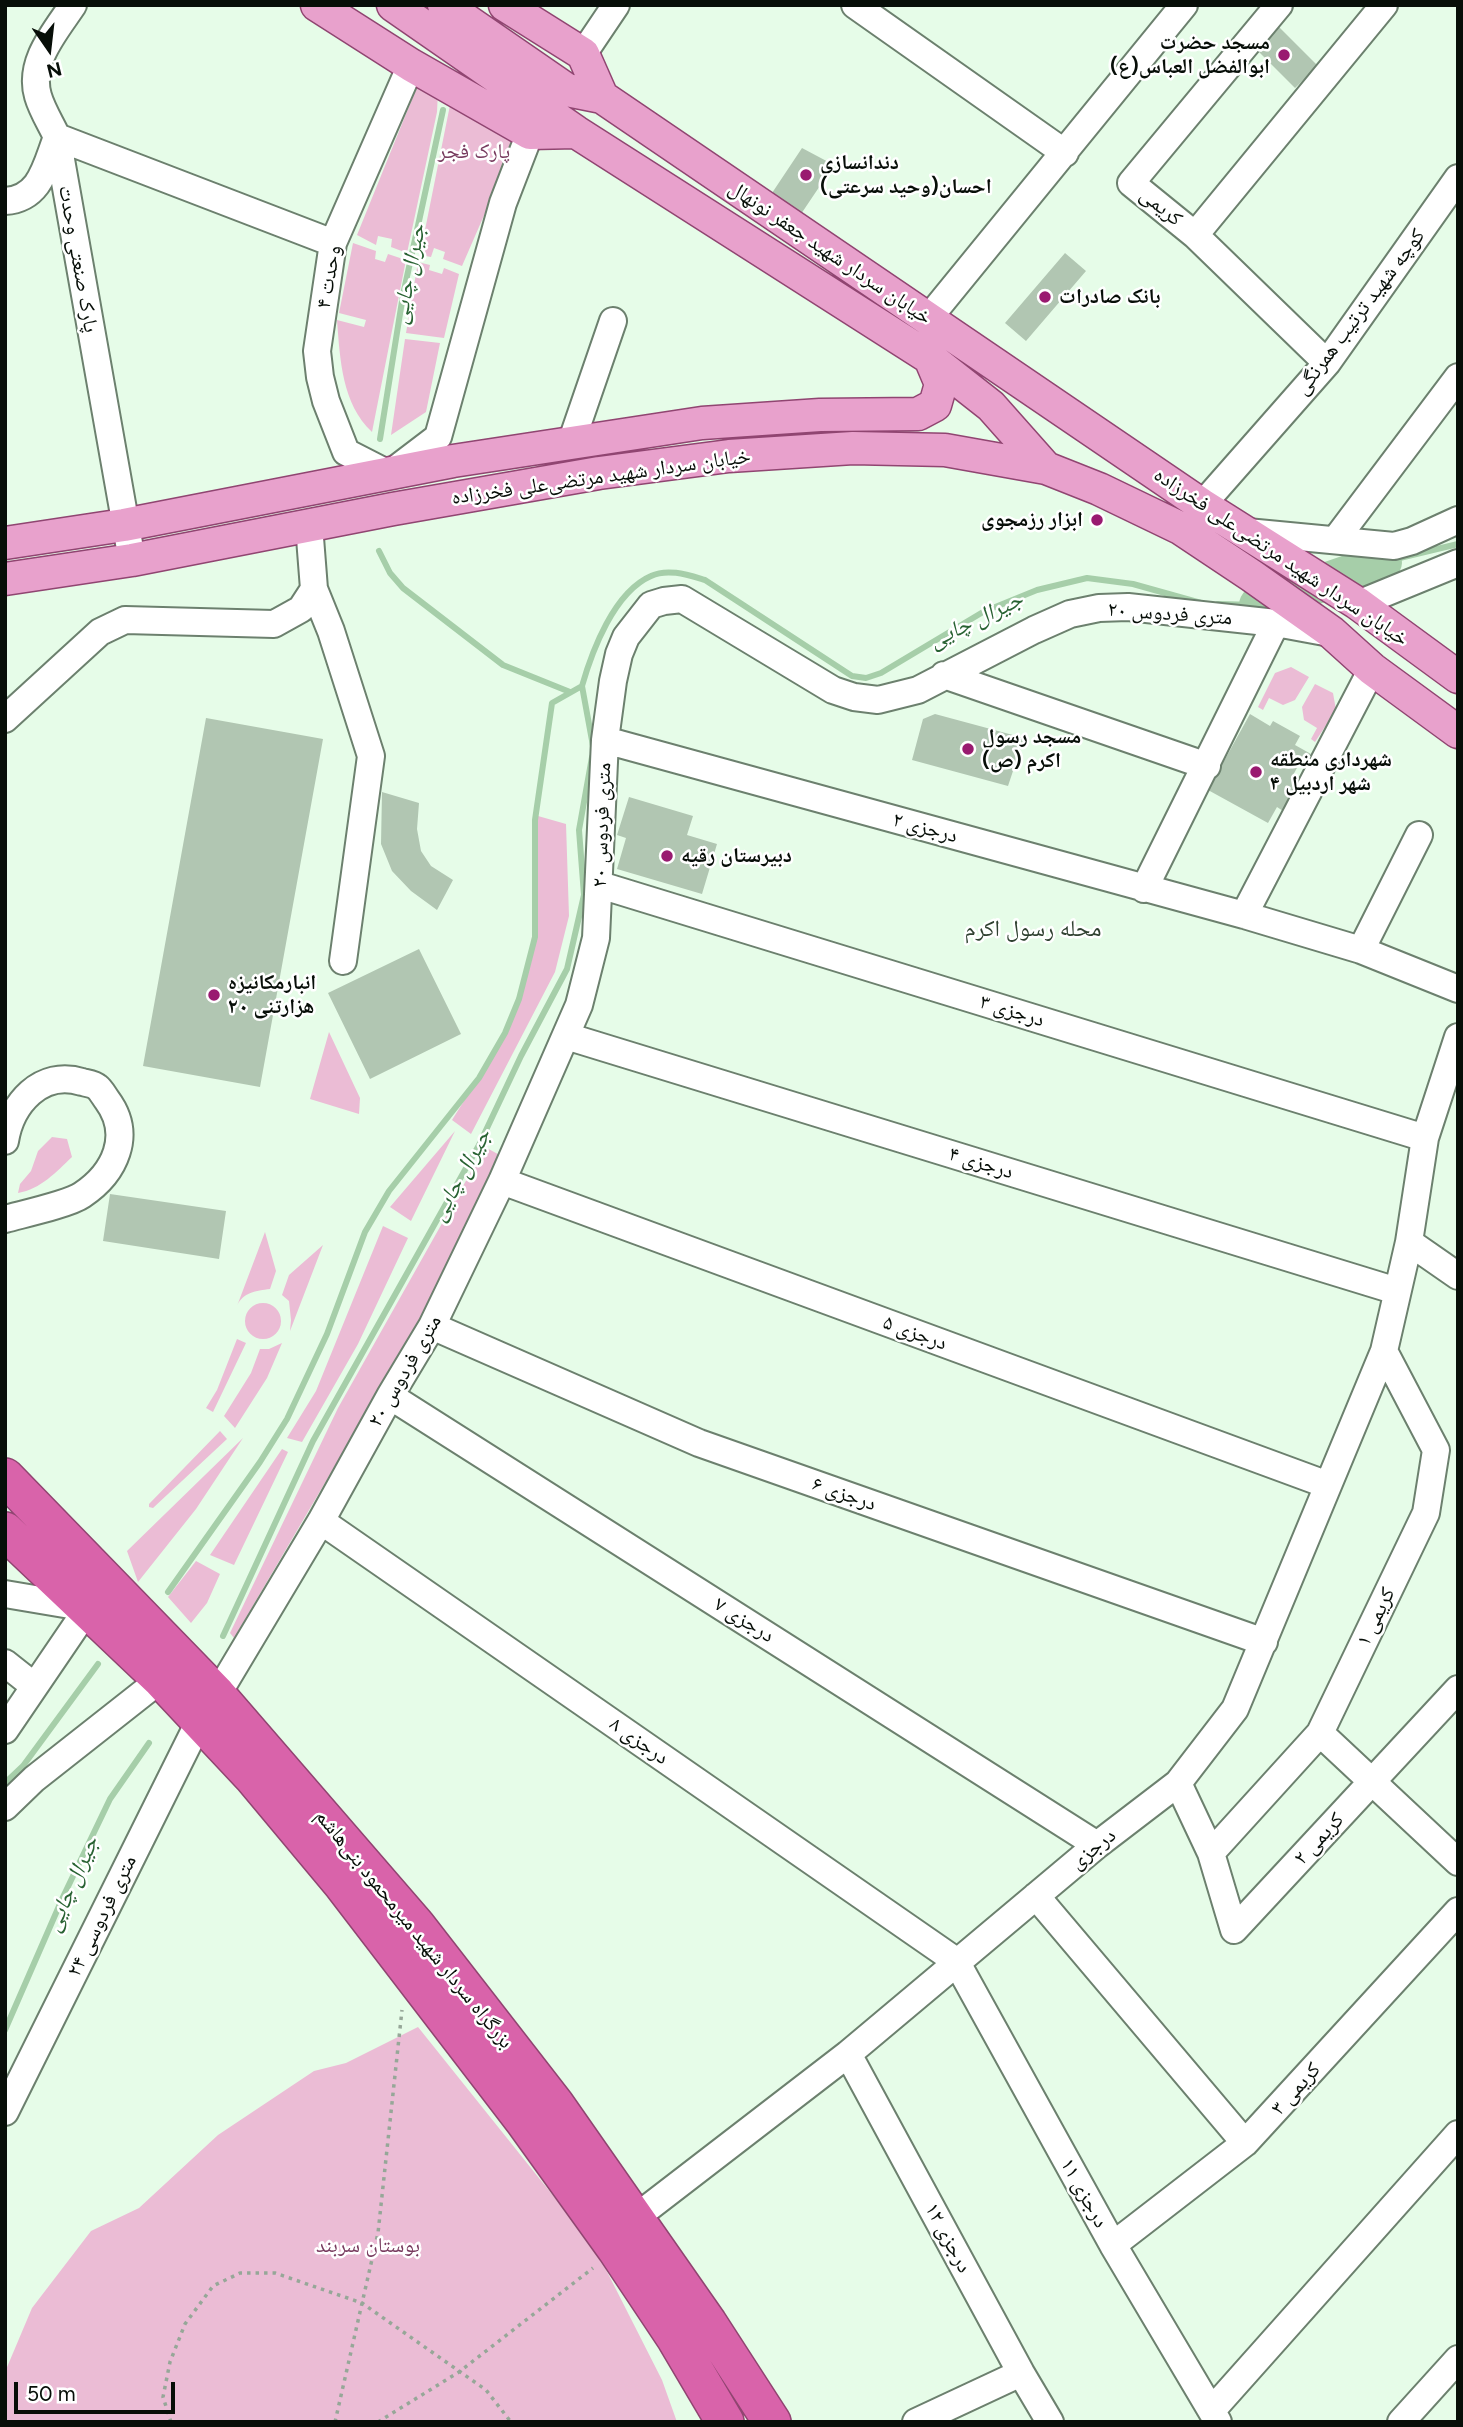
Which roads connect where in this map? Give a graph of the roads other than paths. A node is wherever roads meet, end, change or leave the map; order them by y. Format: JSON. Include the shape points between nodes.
{"nodes":[{"id":1,"x":73,"y":5,"type":"edge"},
{"id":2,"x":317,"y":5,"type":"edge"},
{"id":3,"x":393,"y":5,"type":"edge"},
{"id":4,"x":444,"y":5,"type":"edge"},
{"id":5,"x":505,"y":5,"type":"edge"},
{"id":6,"x":616,"y":5,"type":"edge"},
{"id":7,"x":855,"y":5,"type":"edge"},
{"id":8,"x":1184,"y":5,"type":"edge"},
{"id":9,"x":1279,"y":5,"type":"edge"},
{"id":10,"x":1384,"y":5,"type":"edge"},
{"id":11,"x":583,"y":54,"type":"junction"},
{"id":12,"x":411,"y":65,"type":"junction"},
{"id":13,"x":602,"y":97,"type":"junction"},
{"id":14,"x":539,"y":106,"type":"junction"},
{"id":15,"x":57,"y":137,"type":"junction"},
{"id":16,"x":1065,"y":153,"type":"junction"},
{"id":17,"x":1458,"y":178,"type":"edge"},
{"id":18,"x":5,"y":201,"type":"edge"},
{"id":19,"x":1195,"y":235,"type":"junction"},
{"id":20,"x":332,"y":243,"type":"junction"},
{"id":21,"x":927,"y":320,"type":"junction"},
{"id":22,"x":613,"y":321,"type":"dead end"},
{"id":23,"x":930,"y":358,"type":"junction"},
{"id":24,"x":1327,"y":363,"type":"junction"},
{"id":25,"x":1458,"y":377,"type":"edge"},
{"id":26,"x":1104,"y":438,"type":"joint"},
{"id":27,"x":571,"y":443,"type":"junction"},
{"id":28,"x":1046,"y":468,"type":"junction"},
{"id":29,"x":389,"y":474,"type":"junction"},
{"id":30,"x":1202,"y":505,"type":"junction"},
{"id":31,"x":393,"y":509,"type":"junction"},
{"id":32,"x":1458,"y":520,"type":"edge"},
{"id":33,"x":124,"y":524,"type":"junction"},
{"id":34,"x":309,"y":525,"type":"junction"},
{"id":35,"x":1252,"y":535,"type":"junction"},
{"id":36,"x":1336,"y":539,"type":"junction"},
{"id":37,"x":5,"y":543,"type":"edge"},
{"id":38,"x":132,"y":560,"type":"junction"},
{"id":39,"x":1458,"y":563,"type":"edge"},
{"id":40,"x":5,"y":579,"type":"edge"},
{"id":41,"x":314,"y":589,"type":"junction"},
{"id":42,"x":1358,"y":603,"type":"junction"},
{"id":43,"x":1276,"y":623,"type":"junction"},
{"id":44,"x":1331,"y":633,"type":"junction"},
{"id":45,"x":1372,"y":669,"type":"junction"},
{"id":46,"x":944,"y":675,"type":"junction"},
{"id":47,"x":1458,"y":677,"type":"edge"},
{"id":48,"x":5,"y":719,"type":"edge"},
{"id":49,"x":1458,"y":732,"type":"edge"},
{"id":50,"x":605,"y":740,"type":"junction"},
{"id":51,"x":1207,"y":765,"type":"junction"},
{"id":52,"x":1419,"y":835,"type":"dead end"},
{"id":53,"x":600,"y":885,"type":"junction"},
{"id":54,"x":1144,"y":889,"type":"junction"},
{"id":55,"x":1244,"y":915,"type":"junction"},
{"id":56,"x":1361,"y":950,"type":"junction"},
{"id":57,"x":344,"y":961,"type":"dead end"},
{"id":58,"x":1458,"y":989,"type":"edge"},
{"id":59,"x":566,"y":1036,"type":"junction"},
{"id":60,"x":1455,"y":1053,"type":"edge"},
{"id":61,"x":1425,"y":1138,"type":"junction"},
{"id":62,"x":5,"y":1142,"type":"edge"},
{"id":63,"x":502,"y":1181,"type":"junction"},
{"id":64,"x":5,"y":1219,"type":"edge"},
{"id":65,"x":1409,"y":1242,"type":"junction"},
{"id":66,"x":1458,"y":1276,"type":"edge"},
{"id":67,"x":1396,"y":1291,"type":"junction"},
{"id":68,"x":432,"y":1326,"type":"junction"},
{"id":69,"x":1384,"y":1352,"type":"junction"},
{"id":70,"x":390,"y":1396,"type":"junction"},
{"id":71,"x":1436,"y":1450,"type":"junction"},
{"id":72,"x":1458,"y":1465,"type":"edge"},
{"id":73,"x":5,"y":1476,"type":"edge"},
{"id":74,"x":1328,"y":1485,"type":"junction"},
{"id":75,"x":321,"y":1521,"type":"junction"},
{"id":76,"x":5,"y":1531,"type":"edge"},
{"id":77,"x":5,"y":1594,"type":"edge"},
{"id":78,"x":88,"y":1608,"type":"junction"},
{"id":79,"x":1264,"y":1642,"type":"junction"},
{"id":80,"x":5,"y":1663,"type":"edge"},
{"id":81,"x":162,"y":1679,"type":"junction"},
{"id":82,"x":34,"y":1686,"type":"junction"},
{"id":83,"x":1458,"y":1689,"type":"edge"},
{"id":84,"x":209,"y":1707,"type":"junction"},
{"id":85,"x":5,"y":1730,"type":"edge"},
{"id":86,"x":1321,"y":1733,"type":"junction"},
{"id":87,"x":1373,"y":1782,"type":"junction"},
{"id":88,"x":1178,"y":1783,"type":"junction"},
{"id":89,"x":5,"y":1807,"type":"edge"},
{"id":90,"x":1097,"y":1845,"type":"junction"},
{"id":91,"x":1211,"y":1853,"type":"junction"},
{"id":92,"x":1458,"y":1862,"type":"edge"},
{"id":93,"x":1036,"y":1895,"type":"junction"},
{"id":94,"x":1458,"y":1911,"type":"edge"},
{"id":95,"x":956,"y":1961,"type":"junction"},
{"id":96,"x":848,"y":2053,"type":"junction"},
{"id":97,"x":5,"y":2112,"type":"edge"},
{"id":98,"x":1458,"y":2134,"type":"edge"},
{"id":99,"x":1245,"y":2143,"type":"junction"},
{"id":100,"x":635,"y":2218,"type":"junction"},
{"id":101,"x":1113,"y":2245,"type":"junction"},
{"id":102,"x":1458,"y":2359,"type":"edge"},
{"id":103,"x":1021,"y":2373,"type":"junction"},
{"id":104,"x":1215,"y":2415,"type":"edge"},
{"id":105,"x":718,"y":2417,"type":"edge"},
{"id":106,"x":772,"y":2422,"type":"edge"},
{"id":107,"x":916,"y":2422,"type":"edge"},
{"id":108,"x":1050,"y":2422,"type":"edge"},
{"id":109,"x":1401,"y":2422,"type":"edge"}],
"edges":[{"from":1,"to":15,"type":"street","name":"پارک صنعتی وحدت","via":[[42,52],[36,75],[38,96]]},
{"from":2,"to":12,"type":"main road"},
{"from":3,"to":14,"type":"main road"},
{"from":4,"to":14,"type":"main road"},
{"from":5,"to":11,"type":"main road"},
{"from":6,"to":11,"type":"street"},
{"from":7,"to":16,"type":"street"},
{"from":8,"to":16,"type":"street"},
{"from":9,"to":19,"type":"street","name":"کریمی","via":[[1131,183]]},
{"from":10,"to":19,"type":"street"},
{"from":11,"to":13,"type":"main road"},
{"from":12,"to":14,"type":"main road"},
{"from":12,"to":20,"type":"street","name":"وحدت ۴"},
{"from":13,"to":14,"type":"main road","name":"خیابان سردار شهید جعفر نونهال","via":[[567,90]]},
{"from":13,"to":21,"type":"main road","name":"خیابان سردار شهید جعفر نونهال"},
{"from":14,"to":23,"type":"main road","name":"خیابان سردار شهید جعفر نونهال"},
{"from":14,"to":29,"type":"street","via":[[503,203],[438,437]]},
{"from":15,"to":18,"type":"street","via":[[40,183],[25,197]]},
{"from":15,"to":20,"type":"street"},
{"from":15,"to":33,"type":"street","name":"پارک صنعتی وحدت"},
{"from":16,"to":21,"type":"street"},
{"from":17,"to":24,"type":"street","name":"کوچه شهید ترتیب همرنگی"},
{"from":19,"to":24,"type":"street","name":"کریمی"},
{"from":20,"to":29,"type":"street","name":"وحدت ۴","via":[[317,351],[320,377],[346,452]]},
{"from":21,"to":26,"type":"main road","name":"خیابان سردار شهید جعفر نونهال"},
{"from":22,"to":27,"type":"street"},
{"from":23,"to":27,"type":"main road","name":"خیابان سردار شهید مرتضی‌علی فخرزاده","via":[[941,384],[935,405],[918,414],[702,423]]},
{"from":23,"to":28,"type":"main road","name":"خیابان سردار شهید جعفر نونهال","via":[[991,406]]},
{"from":24,"to":30,"type":"street","name":"کوچه شهید ترتیب همرنگی"},
{"from":25,"to":36,"type":"street"},
{"from":26,"to":30,"type":"main road","name":"خیابان سردار شهید مرتضی‌علی فخرزاده"},
{"from":27,"to":29,"type":"main road","name":"خیابان سردار شهید مرتضی‌علی فخرزاده"},
{"from":28,"to":31,"type":"main road","name":"خیابان سردار شهید مرتضی‌علی فخرزاده","via":[[944,450],[853,448],[729,456],[612,471]]},
{"from":28,"to":44,"type":"main road","name":"خیابان سردار شهید مرتضی‌علی فخرزاده","via":[[1180,528]]},
{"from":29,"to":31,"type":"street"},
{"from":29,"to":33,"type":"main road","name":"خیابان سردار شهید مرتضی‌علی فخرزاده"},
{"from":30,"to":35,"type":"main road","name":"خیابان سردار شهید مرتضی‌علی فخرزاده"},
{"from":31,"to":34,"type":"main road","name":"خیابان سردار شهید مرتضی‌علی فخرزاده"},
{"from":32,"to":36,"type":"street","via":[[1394,546]]},
{"from":33,"to":37,"type":"main road","name":"خیابان سردار شهید مرتضی‌علی فخرزاده"},
{"from":33,"to":38,"type":"street","name":"پارک صنعتی وحدت"},
{"from":34,"to":38,"type":"main road","name":"خیابان سردار شهید مرتضی‌علی فخرزاده"},
{"from":34,"to":41,"type":"street"},
{"from":35,"to":36,"type":"street"},
{"from":35,"to":42,"type":"main road","name":"خیابان سردار شهید مرتضی‌علی فخرزاده"},
{"from":38,"to":40,"type":"main road","name":"خیابان سردار شهید مرتضی‌علی فخرزاده"},
{"from":39,"to":42,"type":"street"},
{"from":41,"to":48,"type":"street","via":[[301,609],[274,624],[125,620],[100,632]]},
{"from":41,"to":57,"type":"street","via":[[371,756]]},
{"from":42,"to":47,"type":"main road","name":"خیابان سردار شهید مرتضی‌علی فخرزاده"},
{"from":43,"to":44,"type":"street","name":"۲۰ متری فردوس"},
{"from":43,"to":46,"type":"street","name":"۲۰ متری فردوس","via":[[1099,608],[1070,614]]},
{"from":43,"to":51,"type":"street"},
{"from":44,"to":45,"type":"main road","name":"خیابان سردار شهید مرتضی‌علی فخرزاده"},
{"from":45,"to":49,"type":"main road","name":"خیابان سردار شهید مرتضی‌علی فخرزاده"},
{"from":45,"to":55,"type":"street"},
{"from":46,"to":50,"type":"street","name":"۲۰ متری فردوس","via":[[898,696],[878,700],[854,697],[833,690],[698,607],[682,599],[664,601],[652,605],[626,637],[613,681]]},
{"from":46,"to":51,"type":"street"},
{"from":50,"to":53,"type":"street","name":"۲۰ متری فردوس"},
{"from":50,"to":54,"type":"street","name":"درجزی ۲"},
{"from":51,"to":54,"type":"street"},
{"from":52,"to":56,"type":"street"},
{"from":53,"to":59,"type":"street","name":"۲۰ متری فردوس","via":[[589,973]]},
{"from":53,"to":61,"type":"street","name":"درجزی ۳"},
{"from":54,"to":55,"type":"street","name":"درجزی ۲"},
{"from":55,"to":56,"type":"street","name":"درجزی ۲"},
{"from":56,"to":58,"type":"street","name":"درجزی ۲"},
{"from":59,"to":63,"type":"street","name":"۲۰ متری فردوس"},
{"from":59,"to":67,"type":"street","name":"درجزی ۴"},
{"from":60,"to":61,"type":"street","name":"درجزی"},
{"from":61,"to":65,"type":"street","name":"درجزی"},
{"from":62,"to":64,"type":"street","via":[[8,1122],[23,1098],[48,1080],[73,1079],[97,1087],[120,1127],[116,1158],[105,1176],[80,1197]]},
{"from":63,"to":68,"type":"street","name":"۲۰ متری فردوس"},
{"from":63,"to":74,"type":"street","name":"درجزی ۵"},
{"from":65,"to":66,"type":"street"},
{"from":65,"to":67,"type":"street","name":"درجزی"},
{"from":67,"to":69,"type":"street","name":"درجزی"},
{"from":68,"to":70,"type":"street","name":"۲۰ متری فردوس"},
{"from":68,"to":79,"type":"street","name":"درجزی ۶","via":[[699,1443]]},
{"from":69,"to":71,"type":"street"},
{"from":69,"to":74,"type":"street","name":"درجزی"},
{"from":70,"to":75,"type":"street","name":"۲۰ متری فردوس"},
{"from":70,"to":90,"type":"street","name":"درجزی ۷"},
{"from":71,"to":72,"type":"street"},
{"from":71,"to":86,"type":"street","name":"کریمی ۱","via":[[1426,1513]]},
{"from":73,"to":84,"type":"highway","name":"بزرگراه سردار شهید میرمحمود بنی‌هاشم"},
{"from":74,"to":79,"type":"street","name":"درجزی"},
{"from":75,"to":84,"type":"street","name":"۲۰ متری فردوس"},
{"from":75,"to":95,"type":"street","name":"درجزی ۸"},
{"from":76,"to":78,"type":"highway","name":"بزرگراه سردار شهید میرمحمود بنی‌هاشم"},
{"from":77,"to":78,"type":"street"},
{"from":78,"to":81,"type":"highway","name":"بزرگراه سردار شهید میرمحمود بنی‌هاشم"},
{"from":78,"to":82,"type":"street"},
{"from":79,"to":88,"type":"street","name":"درجزی","via":[[1235,1709]]},
{"from":80,"to":82,"type":"street"},
{"from":81,"to":84,"type":"highway","name":"بزرگراه سردار شهید میرمحمود بنی‌هاشم"},
{"from":81,"to":89,"type":"street"},
{"from":82,"to":85,"type":"street"},
{"from":83,"to":87,"type":"street","name":"کریمی ۲"},
{"from":84,"to":97,"type":"street","name":"۲۴ متری فردوسی"},
{"from":84,"to":100,"type":"highway","name":"بزرگراه سردار شهید میرمحمود بنی‌هاشم","via":[[416,1925],[555,2104]]},
{"from":84,"to":105,"type":"highway","name":"بزرگراه سردار شهید میرمحمود بنی‌هاشم","via":[[252,1776],[335,1875],[524,2120],[676,2339]]},
{"from":86,"to":87,"type":"street"},
{"from":86,"to":91,"type":"street","name":"کریمی ۱"},
{"from":87,"to":91,"type":"street","name":"کریمی ۲","via":[[1234,1930]]},
{"from":87,"to":92,"type":"street"},
{"from":88,"to":90,"type":"street","name":"درجزی"},
{"from":88,"to":91,"type":"street"},
{"from":90,"to":93,"type":"street","name":"درجزی"},
{"from":93,"to":95,"type":"street","name":"درجزی"},
{"from":93,"to":99,"type":"street"},
{"from":94,"to":99,"type":"street","name":"کریمی ۳"},
{"from":95,"to":96,"type":"street","name":"درجزی"},
{"from":95,"to":101,"type":"street","name":"درجزی ۱۱"},
{"from":96,"to":100,"type":"street","name":"درجزی"},
{"from":96,"to":103,"type":"street","name":"درجزی ۱۲"},
{"from":98,"to":104,"type":"street"},
{"from":99,"to":101,"type":"street","name":"کریمی ۳"},
{"from":100,"to":106,"type":"highway","name":"بزرگراه سردار شهید میرمحمود بنی‌هاشم"},
{"from":101,"to":104,"type":"street","name":"درجزی ۱۱"},
{"from":102,"to":109,"type":"street"},
{"from":103,"to":107,"type":"street"},
{"from":103,"to":108,"type":"street","name":"درجزی ۱۲"}]}
